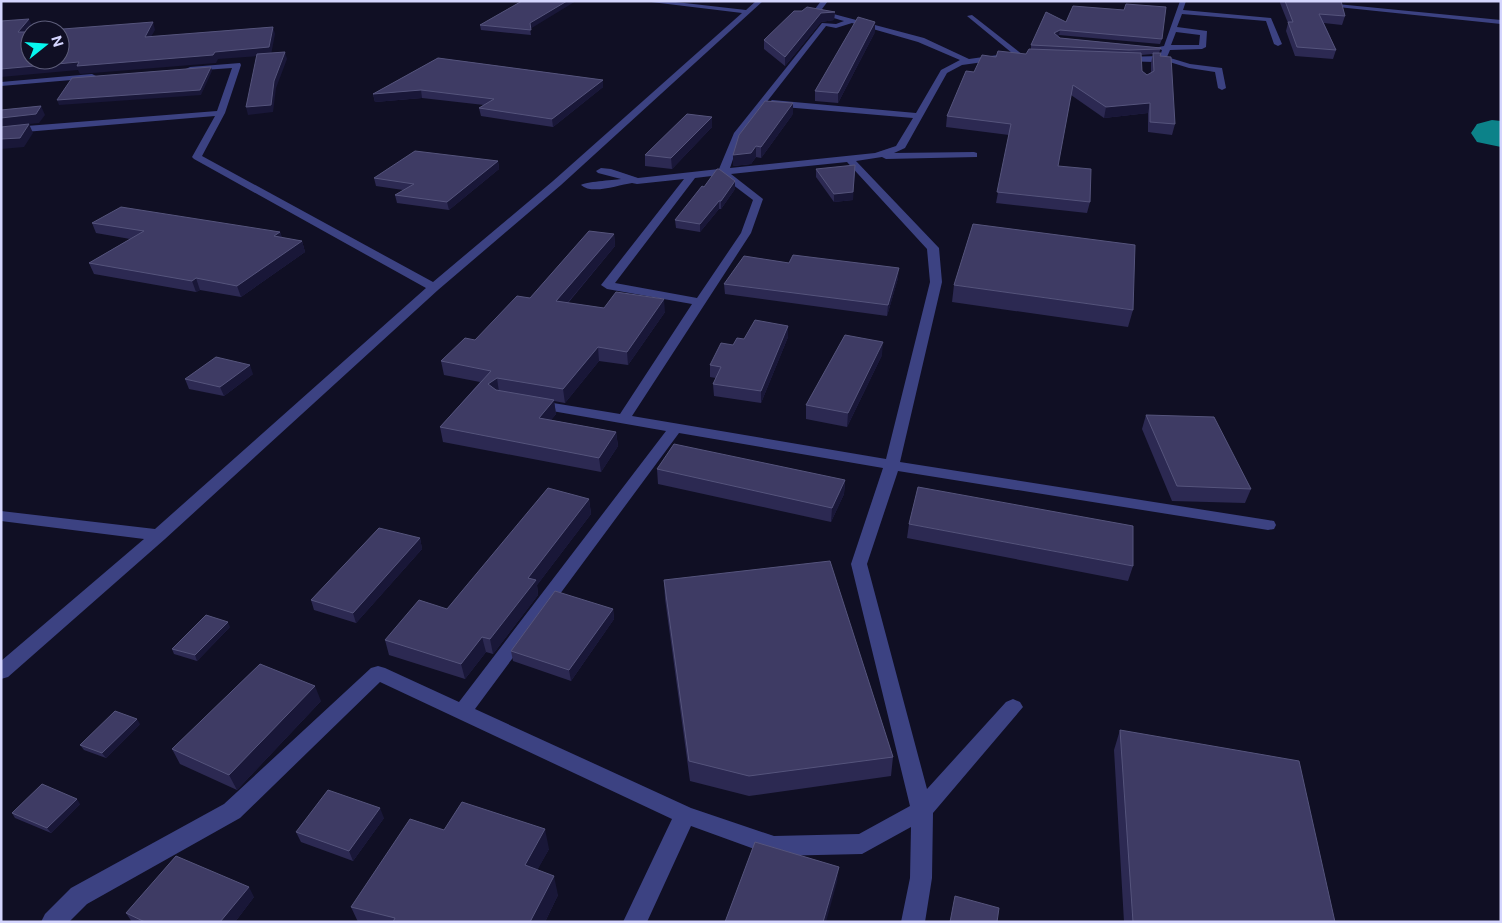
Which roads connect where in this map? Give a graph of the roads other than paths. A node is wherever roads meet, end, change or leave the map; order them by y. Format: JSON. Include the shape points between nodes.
{"nodes":[{"id":1,"x":646,"y":1,"type":"edge"},
{"id":2,"x":760,"y":1,"type":"edge"},
{"id":3,"x":825,"y":1,"type":"edge"},
{"id":4,"x":1183,"y":1,"type":"edge"},
{"id":5,"x":1282,"y":1,"type":"edge"},
{"id":6,"x":748,"y":12,"type":"junction"},
{"id":7,"x":1179,"y":12,"type":"junction"},
{"id":8,"x":970,"y":16,"type":"dead end"},
{"id":9,"x":852,"y":21,"type":"junction"},
{"id":10,"x":1501,"y":22,"type":"edge"},
{"id":11,"x":1173,"y":29,"type":"junction"},
{"id":12,"x":1278,"y":44,"type":"dead end"},
{"id":13,"x":1147,"y":47,"type":"edge"},
{"id":14,"x":1165,"y":53,"type":"junction"},
{"id":15,"x":1019,"y":54,"type":"junction"},
{"id":16,"x":1032,"y":54,"type":"edge"},
{"id":17,"x":1108,"y":58,"type":"edge"},
{"id":18,"x":968,"y":61,"type":"junction"},
{"id":19,"x":178,"y":70,"type":"edge"},
{"id":20,"x":100,"y":76,"type":"edge"},
{"id":21,"x":1,"y":84,"type":"edge"},
{"id":22,"x":1222,"y":88,"type":"dead end"},
{"id":23,"x":763,"y":102,"type":"junction"},
{"id":24,"x":221,"y":113,"type":"junction"},
{"id":25,"x":918,"y":116,"type":"junction"},
{"id":26,"x":1,"y":131,"type":"edge"},
{"id":27,"x":974,"y":155,"type":"dead end"},
{"id":28,"x":876,"y":156,"type":"junction"},
{"id":29,"x":850,"y":160,"type":"junction"},
{"id":30,"x":600,"y":171,"type":"dead end"},
{"id":31,"x":723,"y":173,"type":"junction"},
{"id":32,"x":691,"y":176,"type":"junction"},
{"id":33,"x":632,"y":179,"type":"junction"},
{"id":34,"x":586,"y":185,"type":"dead end"},
{"id":35,"x":434,"y":287,"type":"junction"},
{"id":36,"x":700,"y":302,"type":"junction"},
{"id":37,"x":518,"y":401,"type":"edge"},
{"id":38,"x":623,"y":420,"type":"junction"},
{"id":39,"x":675,"y":429,"type":"junction"},
{"id":40,"x":892,"y":465,"type":"junction"},
{"id":41,"x":1,"y":516,"type":"edge"},
{"id":42,"x":1268,"y":525,"type":"dead end"},
{"id":43,"x":159,"y":535,"type":"junction"},
{"id":44,"x":1,"y":672,"type":"edge"},
{"id":45,"x":1013,"y":707,"type":"dead end"},
{"id":46,"x":462,"y":712,"type":"junction"},
{"id":47,"x":922,"y":810,"type":"junction"},
{"id":48,"x":685,"y":815,"type":"junction"},
{"id":49,"x":53,"y":922,"type":"edge"},
{"id":50,"x":635,"y":922,"type":"edge"},
{"id":51,"x":913,"y":922,"type":"edge"}],
"edges":[{"from":1,"to":6,"type":"street"},
{"from":2,"to":6,"type":"street"},
{"from":3,"to":9,"type":"street","via":[[818,9]]},
{"from":4,"to":7,"type":"street"},
{"from":5,"to":10,"type":"street"},
{"from":6,"to":35,"type":"street","via":[[557,183]]},
{"from":7,"to":11,"type":"street"},
{"from":7,"to":12,"type":"street","via":[[1269,19]]},
{"from":8,"to":15,"type":"street"},
{"from":9,"to":18,"type":"street","via":[[921,40]]},
{"from":9,"to":23,"type":"street","via":[[836,26],[824,24]]},
{"from":11,"to":14,"type":"street"},
{"from":11,"to":14,"type":"street","via":[[1204,33],[1202,47]]},
{"from":13,"to":14,"type":"street"},
{"from":14,"to":17,"type":"street","via":[[1145,63]]},
{"from":14,"to":22,"type":"street","via":[[1189,66],[1219,70]]},
{"from":15,"to":16,"type":"street"},
{"from":15,"to":18,"type":"street"},
{"from":18,"to":25,"type":"street","via":[[944,72]]},
{"from":19,"to":24,"type":"street","via":[[238,65]]},
{"from":20,"to":21,"type":"street"},
{"from":23,"to":25,"type":"street"},
{"from":23,"to":31,"type":"street","via":[[737,135]]},
{"from":24,"to":26,"type":"street"},
{"from":24,"to":35,"type":"street","via":[[197,157]]},
{"from":25,"to":28,"type":"street","via":[[900,148]]},
{"from":27,"to":28,"type":"street"},
{"from":28,"to":29,"type":"street"},
{"from":29,"to":31,"type":"street"},
{"from":29,"to":40,"type":"street","via":[[933,248],[936,282]]},
{"from":30,"to":33,"type":"street"},
{"from":31,"to":32,"type":"street"},
{"from":31,"to":36,"type":"street","via":[[758,199],[746,233]]},
{"from":32,"to":33,"type":"street","via":[[637,182]]},
{"from":32,"to":36,"type":"street","via":[[607,285]]},
{"from":33,"to":34,"type":"street","via":[[598,186]]},
{"from":35,"to":43,"type":"street"},
{"from":36,"to":38,"type":"street"},
{"from":37,"to":38,"type":"street"},
{"from":38,"to":39,"type":"street"},
{"from":39,"to":40,"type":"street"},
{"from":39,"to":46,"type":"street"},
{"from":40,"to":42,"type":"street"},
{"from":40,"to":47,"type":"street","via":[[860,564]]},
{"from":41,"to":43,"type":"street"},
{"from":43,"to":44,"type":"street"},
{"from":45,"to":47,"type":"street"},
{"from":46,"to":48,"type":"street"},
{"from":46,"to":49,"type":"street","via":[[378,673],[232,810],[79,896]]},
{"from":47,"to":48,"type":"street","via":[[862,844],[774,846]]},
{"from":47,"to":51,"type":"street","via":[[921,878]]},
{"from":48,"to":50,"type":"street"}]}
